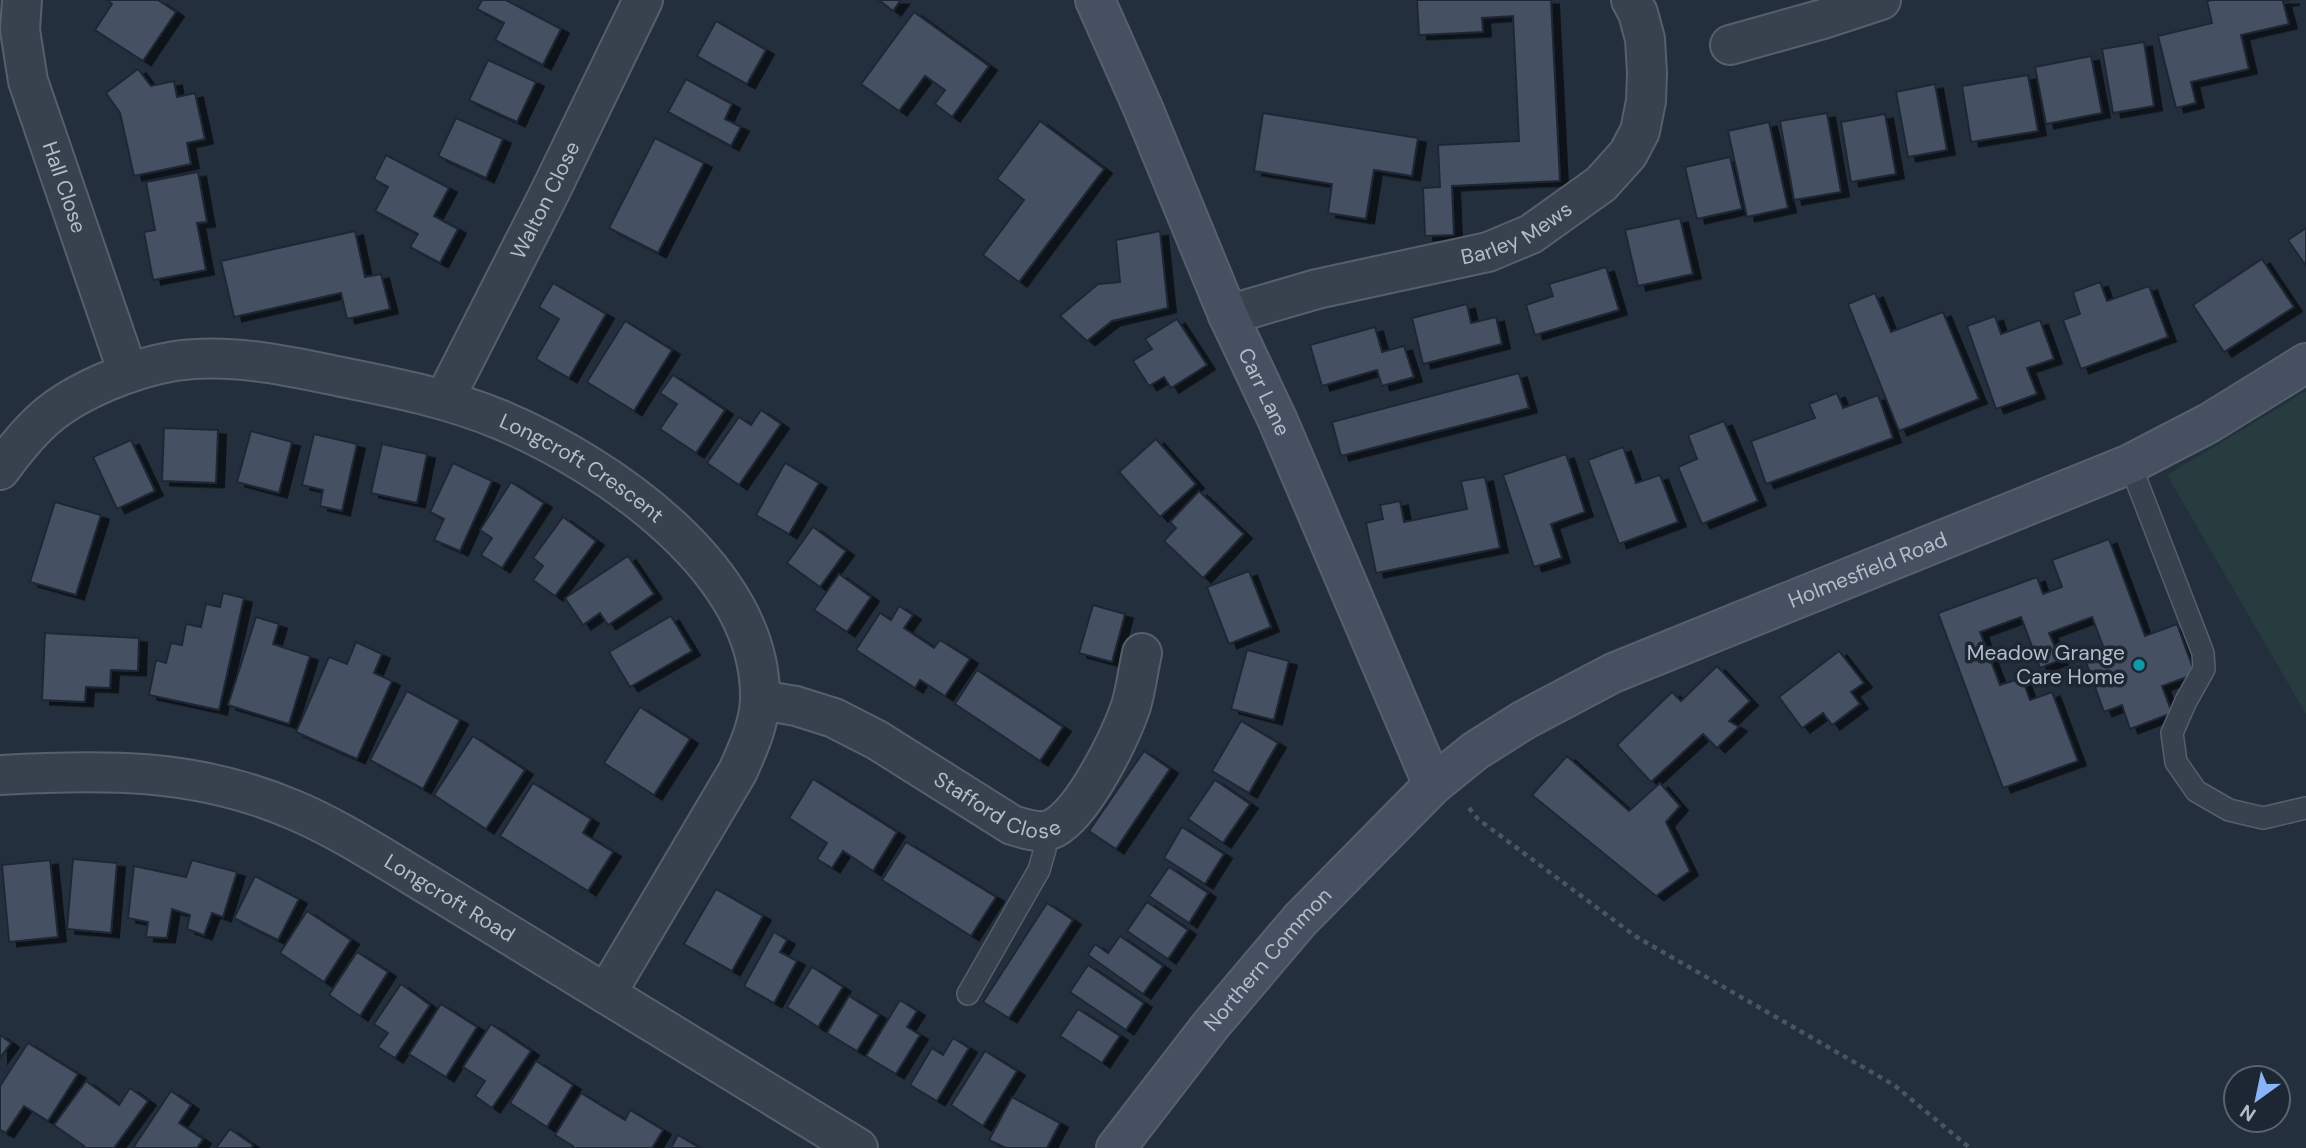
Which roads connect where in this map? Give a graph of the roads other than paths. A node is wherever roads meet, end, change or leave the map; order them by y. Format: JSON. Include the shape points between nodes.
{"nodes":[{"id":1,"x":22,"y":0,"type":"edge"},
{"id":2,"x":643,"y":0,"type":"edge"},
{"id":3,"x":1095,"y":0,"type":"edge"},
{"id":4,"x":1631,"y":0,"type":"edge"},
{"id":5,"x":1881,"y":0,"type":"edge"},
{"id":6,"x":1730,"y":45,"type":"dead end"},
{"id":7,"x":1228,"y":315,"type":"junction"},
{"id":8,"x":2306,"y":363,"type":"edge"},
{"id":9,"x":128,"y":373,"type":"junction"},
{"id":10,"x":444,"y":400,"type":"junction"},
{"id":11,"x":2130,"y":464,"type":"junction"},
{"id":12,"x":0,"y":470,"type":"edge"},
{"id":13,"x":1142,"y":653,"type":"dead end"},
{"id":14,"x":760,"y":700,"type":"junction"},
{"id":15,"x":0,"y":775,"type":"edge"},
{"id":16,"x":1438,"y":780,"type":"junction"},
{"id":17,"x":2306,"y":808,"type":"edge"},
{"id":18,"x":1044,"y":830,"type":"junction"},
{"id":19,"x":606,"y":994,"type":"junction"},
{"id":20,"x":968,"y":994,"type":"dead end"},
{"id":21,"x":858,"y":1148,"type":"edge"},
{"id":22,"x":1116,"y":1148,"type":"edge"}],
"edges":[{"from":1,"to":9,"type":"street","name":"Hall Close","via":[[20,30],[28,81]]},
{"from":2,"to":10,"type":"street","name":"Walton Close"},
{"from":3,"to":7,"type":"main road","name":"Carr Lane"},
{"from":4,"to":7,"type":"street","name":"Barley Mews","via":[[1645,39],[1646,101],[1640,131],[1628,154],[1601,184],[1531,234],[1488,252],[1317,289]]},
{"from":5,"to":6,"type":"street"},
{"from":7,"to":16,"type":"main road","name":"Carr Lane"},
{"from":8,"to":11,"type":"main road","name":"Holmesfield Road","via":[[2209,423]]},
{"from":9,"to":10,"type":"street","name":"Longcroft Crescent","via":[[175,361],[228,359],[279,364]]},
{"from":9,"to":12,"type":"street","name":"Longcroft Crescent","via":[[46,417]]},
{"from":10,"to":14,"type":"street","name":"Longcroft Crescent","via":[[561,449],[612,480],[664,521],[701,557],[728,593],[748,633]]},
{"from":11,"to":16,"type":"main road","name":"Holmesfield Road","via":[[1612,673],[1524,720]]},
{"from":11,"to":17,"type":"lane","via":[[2203,653],[2204,669],[2172,733],[2176,762],[2196,791],[2229,810],[2263,818]]},
{"from":13,"to":18,"type":"street","name":"Stafford Close","via":[[1131,705],[1116,743],[1076,809]]},
{"from":14,"to":18,"type":"street","name":"Stafford Close","via":[[834,718],[1013,825]]},
{"from":14,"to":19,"type":"street","name":"Longcroft Crescent","via":[[755,731],[738,771]]},
{"from":15,"to":19,"type":"street","name":"Longcroft Road","via":[[78,770],[176,776],[294,809],[347,836]]},
{"from":16,"to":22,"type":"main road","name":"Northern Common","via":[[1300,920]]},
{"from":18,"to":20,"type":"lane","via":[[1039,870]]},
{"from":19,"to":21,"type":"street","name":"Longcroft Road"}]}
